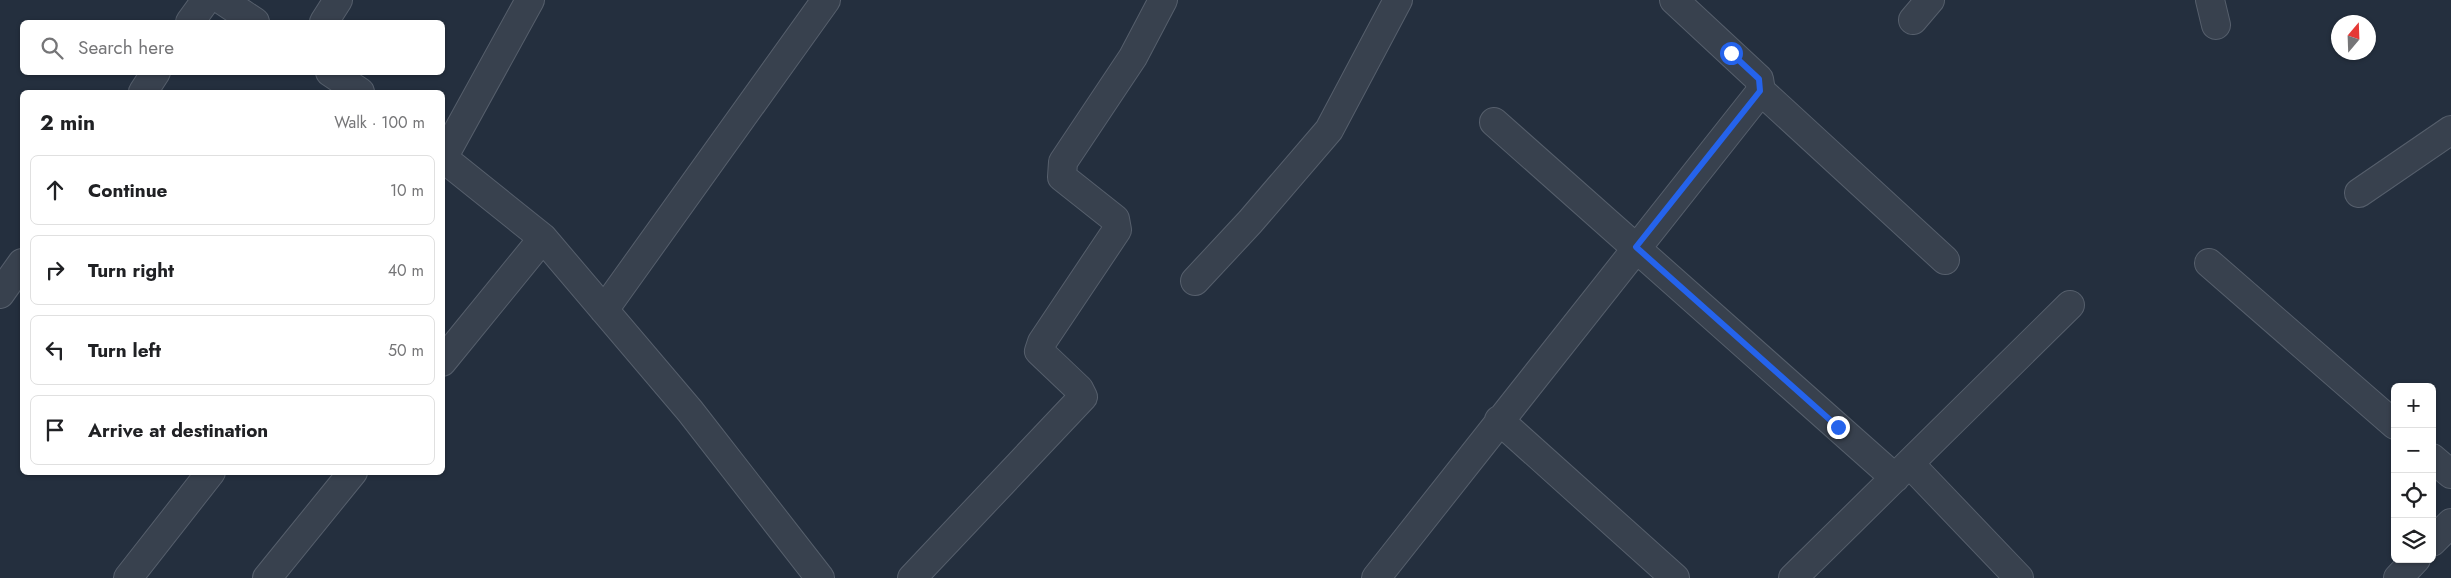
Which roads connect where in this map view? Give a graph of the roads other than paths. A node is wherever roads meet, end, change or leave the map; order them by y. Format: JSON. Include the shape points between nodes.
{"nodes":[{"id":1,"x":206,"y":0,"type":"edge"},
{"id":2,"x":222,"y":0,"type":"edge"},
{"id":3,"x":338,"y":0,"type":"edge"},
{"id":4,"x":530,"y":0,"type":"edge"},
{"id":5,"x":826,"y":0,"type":"edge"},
{"id":6,"x":1163,"y":0,"type":"edge"},
{"id":7,"x":1398,"y":0,"type":"edge"},
{"id":8,"x":1674,"y":0,"type":"edge"},
{"id":9,"x":1930,"y":0,"type":"edge"},
{"id":10,"x":191,"y":20,"type":"edge"},
{"id":11,"x":252,"y":20,"type":"edge"},
{"id":12,"x":325,"y":20,"type":"edge"},
{"id":13,"x":1913,"y":20,"type":"dead end"},
{"id":14,"x":154,"y":75,"type":"edge"},
{"id":15,"x":334,"y":75,"type":"edge"},
{"id":16,"x":143,"y":90,"type":"edge"},
{"id":17,"x":357,"y":90,"type":"edge"},
{"id":18,"x":1760,"y":91,"type":"junction"},
{"id":19,"x":1494,"y":122,"type":"dead end"},
{"id":20,"x":2451,"y":130,"type":"edge"},
{"id":21,"x":445,"y":165,"type":"edge"},
{"id":22,"x":2359,"y":193,"type":"dead end"},
{"id":23,"x":543,"y":238,"type":"junction"},
{"id":24,"x":1636,"y":247,"type":"junction"},
{"id":25,"x":1945,"y":260,"type":"dead end"},
{"id":26,"x":2209,"y":263,"type":"dead end"},
{"id":27,"x":20,"y":266,"type":"edge"},
{"id":28,"x":1195,"y":281,"type":"dead end"},
{"id":29,"x":0,"y":294,"type":"edge"},
{"id":30,"x":2070,"y":305,"type":"dead end"},
{"id":31,"x":604,"y":310,"type":"junction"},
{"id":32,"x":445,"y":358,"type":"edge"},
{"id":33,"x":1499,"y":420,"type":"junction"},
{"id":34,"x":2391,"y":422,"type":"edge"},
{"id":35,"x":2436,"y":461,"type":"edge"},
{"id":36,"x":1903,"y":471,"type":"junction"},
{"id":37,"x":2451,"y":474,"type":"edge"},
{"id":38,"x":209,"y":475,"type":"edge"},
{"id":39,"x":351,"y":475,"type":"edge"},
{"id":40,"x":2451,"y":523,"type":"edge"},
{"id":41,"x":2436,"y":538,"type":"edge"},
{"id":42,"x":2412,"y":563,"type":"edge"},
{"id":43,"x":815,"y":576,"type":"edge"},
{"id":44,"x":128,"y":578,"type":"edge"},
{"id":45,"x":267,"y":578,"type":"edge"},
{"id":46,"x":912,"y":578,"type":"edge"},
{"id":47,"x":1376,"y":578,"type":"edge"},
{"id":48,"x":1675,"y":578,"type":"edge"},
{"id":49,"x":1793,"y":578,"type":"edge"},
{"id":50,"x":2019,"y":578,"type":"edge"},
{"id":51,"x":2398,"y":578,"type":"edge"}],
"edges":[{"from":1,"to":10,"type":"street"},
{"from":2,"to":11,"type":"street"},
{"from":3,"to":12,"type":"street"},
{"from":4,"to":21,"type":"street"},
{"from":5,"to":31,"type":"street"},
{"from":6,"to":46,"type":"street","via":[[1133,57],[1063,162],[1062,177],[1115,219],[1117,230],[1039,351],[1079,389],[1082,396]]},
{"from":7,"to":28,"type":"street","via":[[1329,130]]},
{"from":8,"to":18,"type":"street","via":[[1759,79]]},
{"from":9,"to":13,"type":"street"},
{"from":14,"to":16,"type":"street"},
{"from":15,"to":17,"type":"street"},
{"from":18,"to":24,"type":"street"},
{"from":18,"to":25,"type":"street"},
{"from":19,"to":24,"type":"street"},
{"from":20,"to":22,"type":"street"},
{"from":21,"to":23,"type":"street"},
{"from":23,"to":31,"type":"street"},
{"from":23,"to":32,"type":"street"},
{"from":24,"to":33,"type":"street"},
{"from":24,"to":36,"type":"street"},
{"from":26,"to":34,"type":"street"},
{"from":27,"to":29,"type":"street"},
{"from":30,"to":36,"type":"street"},
{"from":31,"to":43,"type":"street","via":[[690,411]]},
{"from":33,"to":47,"type":"street"},
{"from":33,"to":48,"type":"street"},
{"from":35,"to":37,"type":"street"},
{"from":36,"to":49,"type":"street"},
{"from":36,"to":50,"type":"street"},
{"from":38,"to":44,"type":"street"},
{"from":39,"to":45,"type":"street"},
{"from":40,"to":41,"type":"street"},
{"from":42,"to":51,"type":"street"}]}
